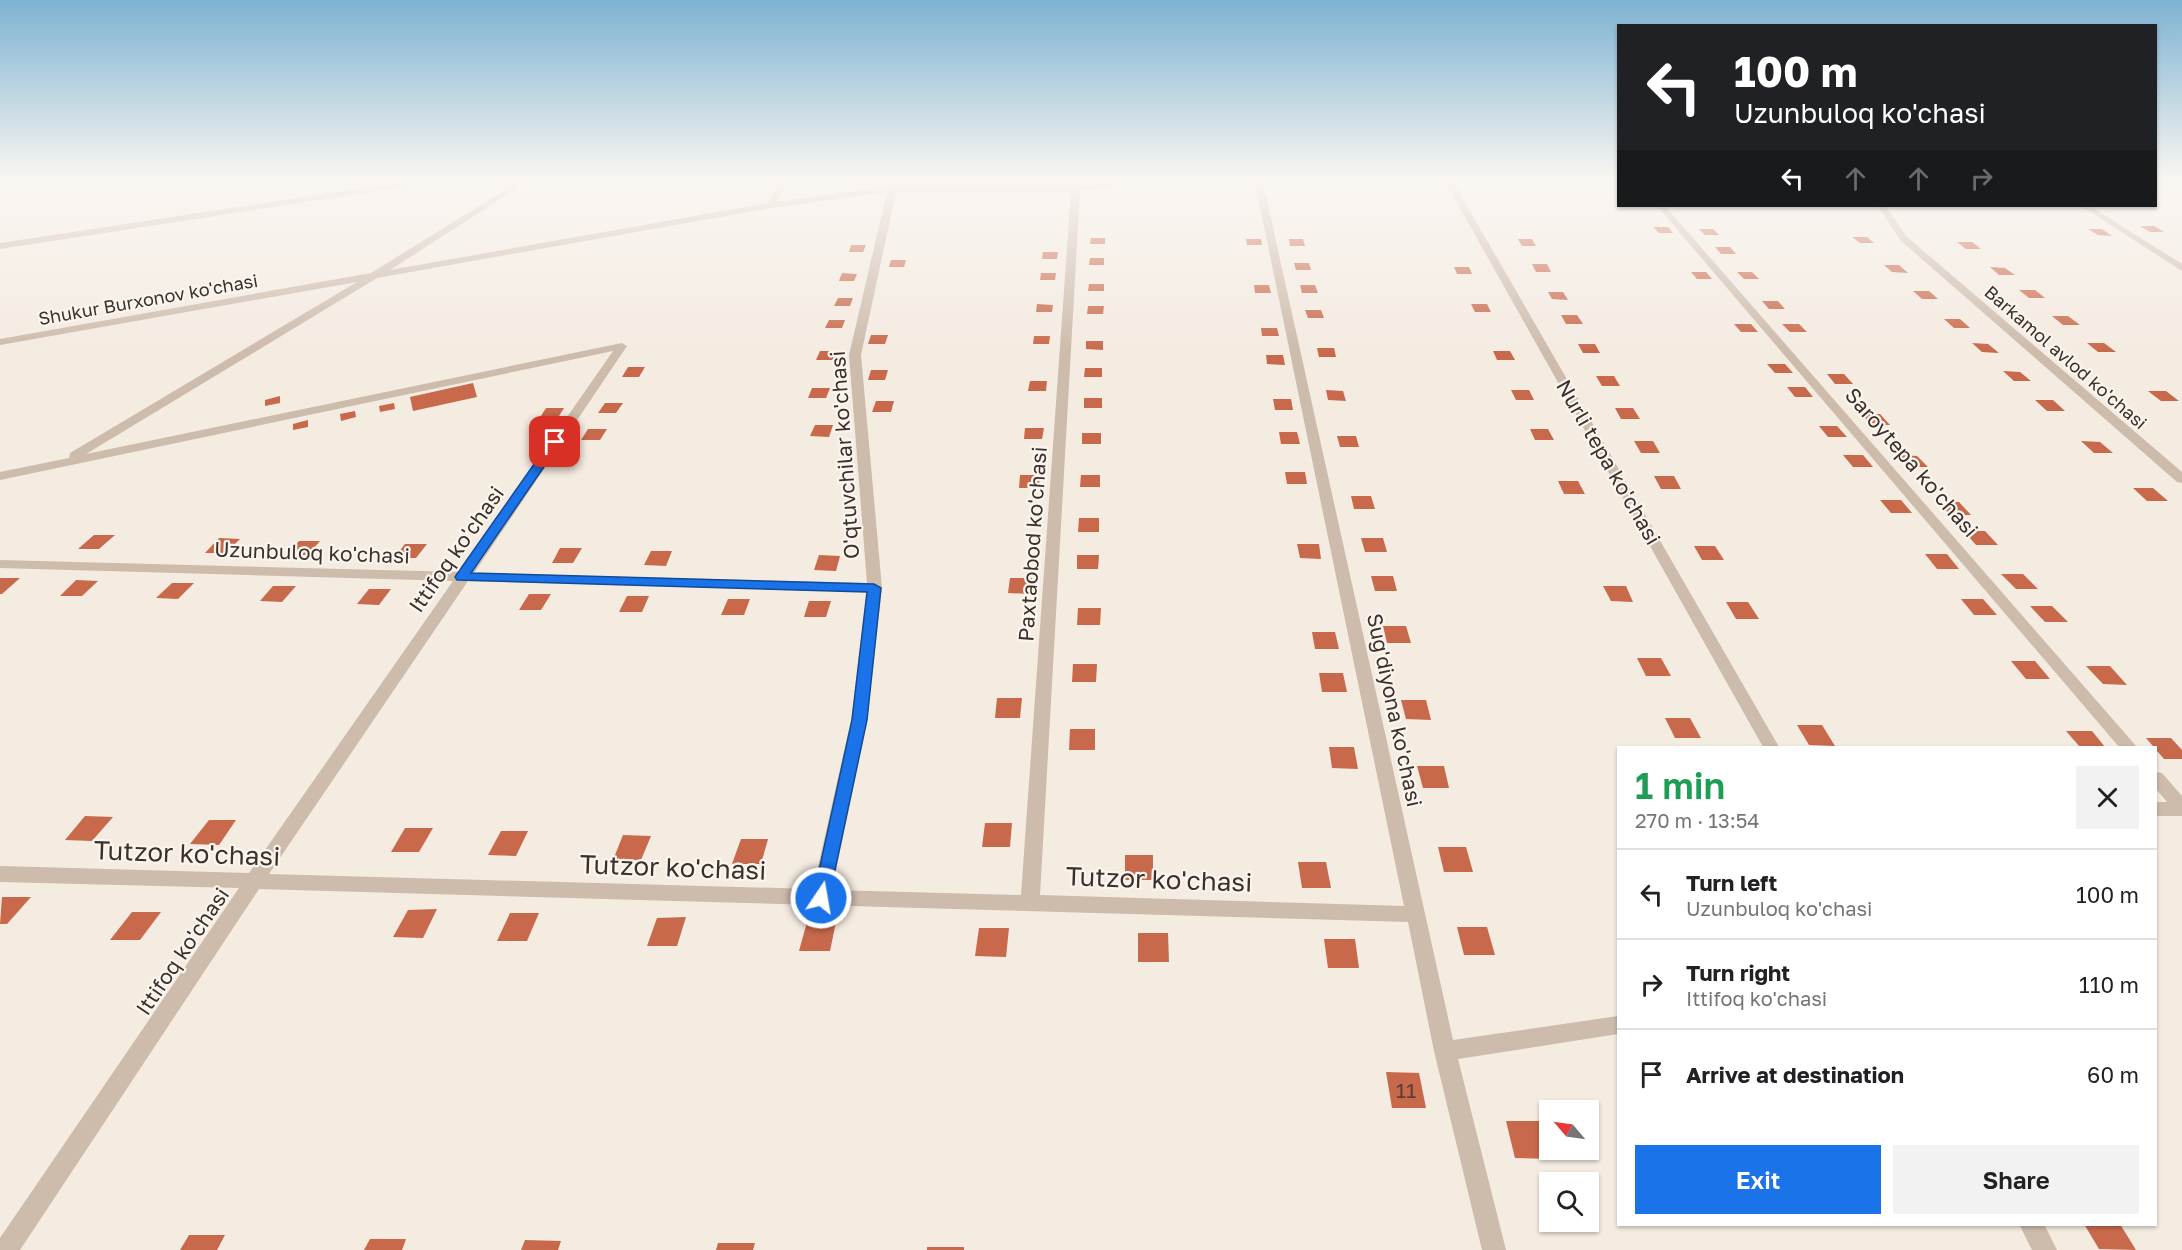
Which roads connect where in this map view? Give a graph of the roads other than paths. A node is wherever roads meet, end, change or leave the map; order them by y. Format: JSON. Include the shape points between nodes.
{"nodes":[{"id":1,"x":62,"y":236,"type":"edge"},
{"id":2,"x":436,"y":236,"type":"edge"},
{"id":3,"x":595,"y":236,"type":"edge"},
{"id":4,"x":881,"y":236,"type":"edge"},
{"id":5,"x":1073,"y":236,"type":"edge"},
{"id":6,"x":1271,"y":236,"type":"edge"},
{"id":7,"x":1481,"y":236,"type":"edge"},
{"id":8,"x":1686,"y":236,"type":"edge"},
{"id":9,"x":1902,"y":236,"type":"edge"},
{"id":10,"x":2132,"y":236,"type":"edge"},
{"id":11,"x":0,"y":246,"type":"edge"},
{"id":12,"x":2182,"y":268,"type":"edge"},
{"id":13,"x":373,"y":276,"type":"junction"},
{"id":14,"x":0,"y":342,"type":"edge"},
{"id":15,"x":64,"y":462,"type":"junction"},
{"id":16,"x":0,"y":476,"type":"edge"},
{"id":17,"x":2182,"y":479,"type":"edge"},
{"id":18,"x":0,"y":564,"type":"edge"},
{"id":19,"x":462,"y":577,"type":"junction"},
{"id":20,"x":874,"y":588,"type":"junction"},
{"id":21,"x":1771,"y":746,"type":"edge"},
{"id":22,"x":2128,"y":746,"type":"edge"},
{"id":23,"x":2157,"y":778,"type":"edge"},
{"id":24,"x":2157,"y":809,"type":"edge"},
{"id":25,"x":2182,"y":809,"type":"edge"},
{"id":26,"x":0,"y":874,"type":"edge"},
{"id":27,"x":253,"y":883,"type":"junction"},
{"id":28,"x":821,"y":898,"type":"junction"},
{"id":29,"x":1030,"y":902,"type":"junction"},
{"id":30,"x":1416,"y":914,"type":"junction"},
{"id":31,"x":1617,"y":1025,"type":"edge"},
{"id":32,"x":1445,"y":1051,"type":"junction"},
{"id":33,"x":2032,"y":1226,"type":"edge"},
{"id":34,"x":6,"y":1250,"type":"edge"},
{"id":35,"x":1494,"y":1250,"type":"edge"},
{"id":36,"x":2045,"y":1250,"type":"edge"}],
"edges":[{"from":1,"to":11,"type":"street"},
{"from":2,"to":13,"type":"street"},
{"from":3,"to":13,"type":"street","name":"Shukur Burxonov ko'chasi"},
{"from":4,"to":20,"type":"street","name":"O'qtuvchilar ko'chasi","via":[[855,355]]},
{"from":5,"to":29,"type":"street","name":"Paxtaobod ko'chasi"},
{"from":6,"to":30,"type":"street","name":"Sug'diyona ko'chasi"},
{"from":7,"to":21,"type":"street","name":"Nurli tepa ko'chasi"},
{"from":8,"to":22,"type":"street","name":"Saroytepa ko'chasi"},
{"from":9,"to":17,"type":"street","name":"Barkamol avlod ko'chasi"},
{"from":10,"to":12,"type":"street"},
{"from":13,"to":14,"type":"street","name":"Shukur Burxonov ko'chasi"},
{"from":13,"to":15,"type":"street"},
{"from":15,"to":16,"type":"street"},
{"from":15,"to":19,"type":"street","name":"Ittifoq ko'chasi","via":[[622,346]]},
{"from":18,"to":19,"type":"street","name":"Uzunbuloq ko'chasi"},
{"from":19,"to":20,"type":"street","name":"Uzunbuloq ko'chasi"},
{"from":19,"to":27,"type":"street","name":"Ittifoq ko'chasi"},
{"from":20,"to":28,"type":"street","name":"O'qtuvchilar ko'chasi","via":[[859,720]]},
{"from":23,"to":25,"type":"street"},
{"from":24,"to":25,"type":"street"},
{"from":26,"to":27,"type":"street","name":"Tutzor ko'chasi"},
{"from":27,"to":28,"type":"street","name":"Tutzor ko'chasi"},
{"from":27,"to":34,"type":"street","name":"Ittifoq ko'chasi"},
{"from":28,"to":29,"type":"street","name":"Tutzor ko'chasi"},
{"from":29,"to":30,"type":"street","name":"Tutzor ko'chasi"},
{"from":30,"to":32,"type":"street","name":"Sug'diyona ko'chasi"},
{"from":31,"to":32,"type":"street"},
{"from":32,"to":35,"type":"street","name":"Sug'diyona ko'chasi"},
{"from":33,"to":36,"type":"street"}]}
